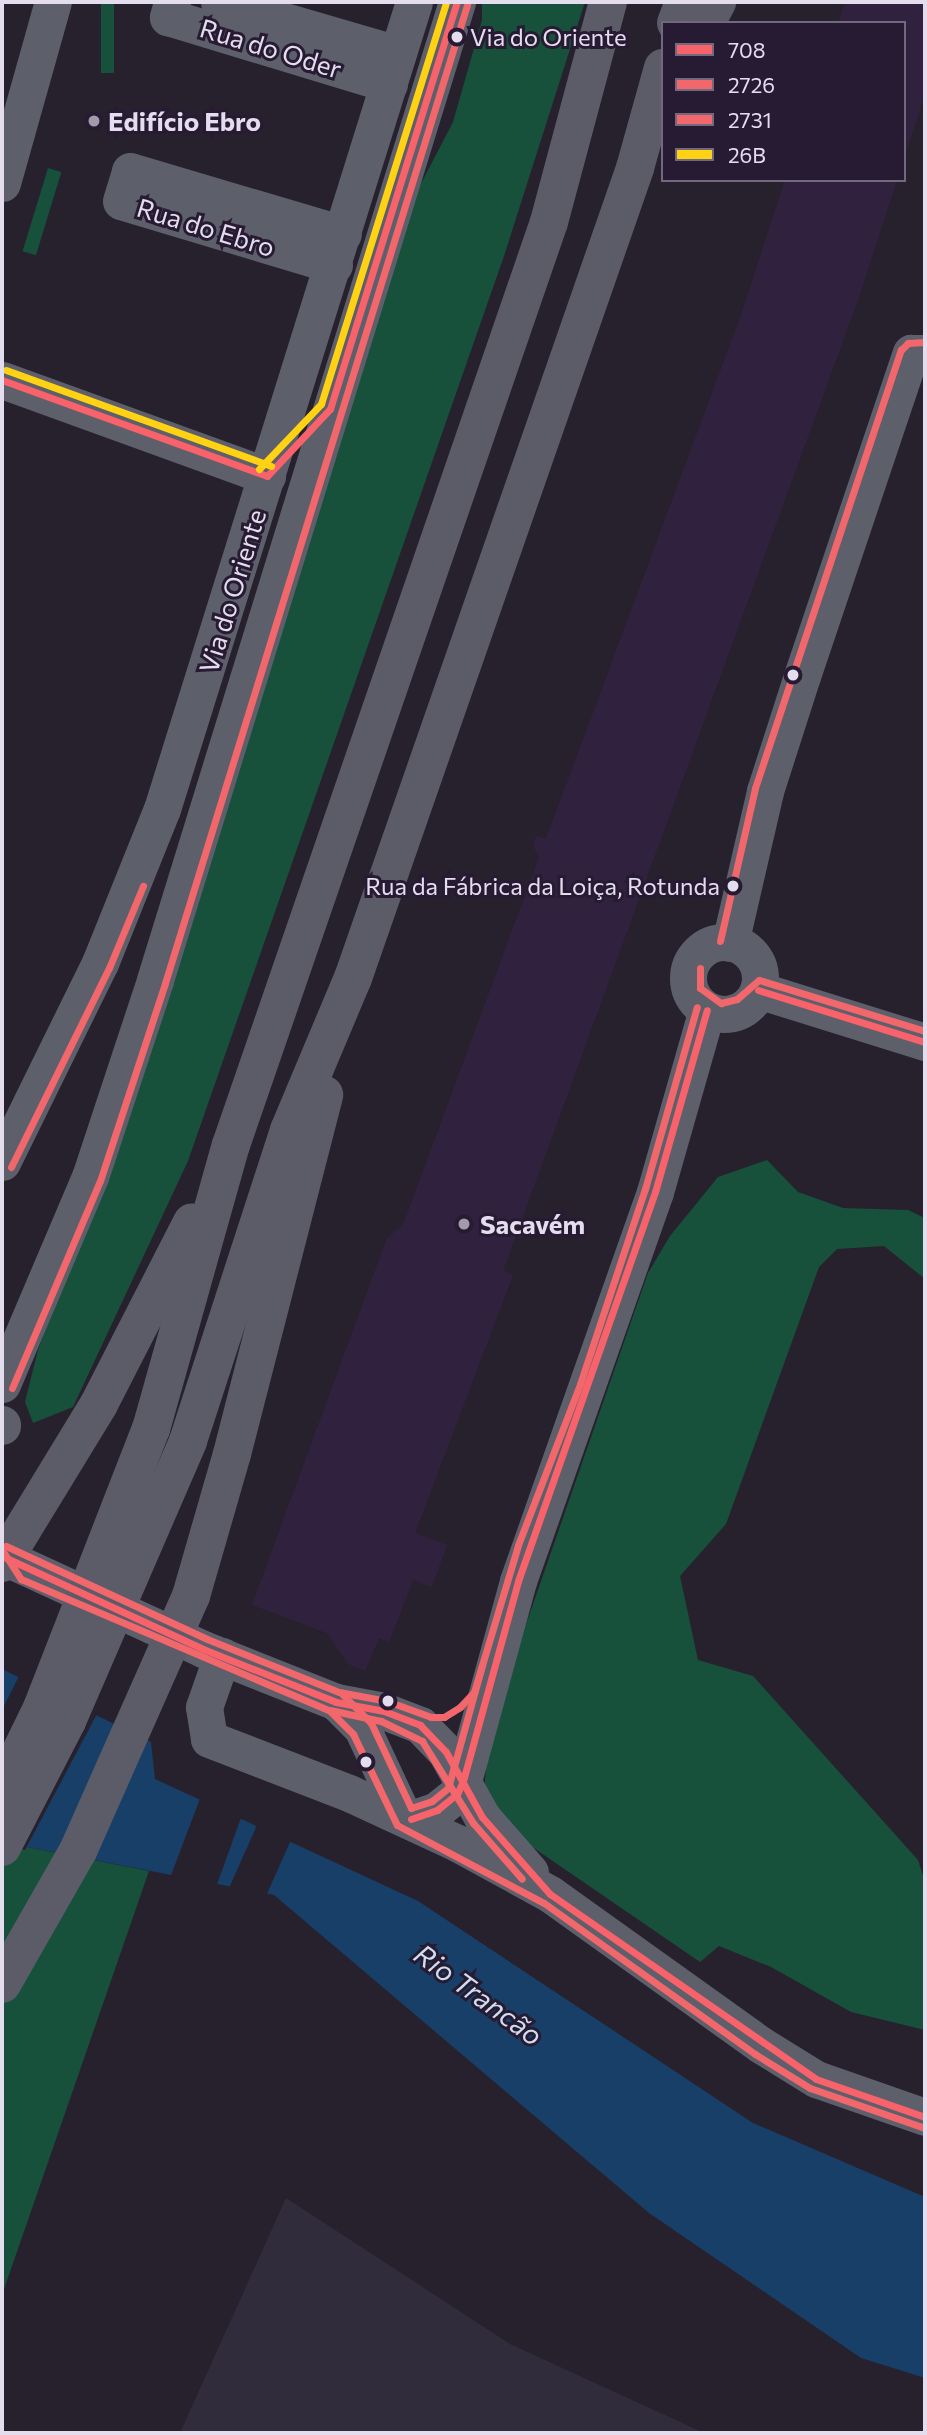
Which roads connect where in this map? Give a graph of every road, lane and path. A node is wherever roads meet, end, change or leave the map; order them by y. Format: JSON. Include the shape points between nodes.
{"nodes":[{"id":1,"x":53,"y":2,"type":"edge"},
{"id":2,"x":172,"y":2,"type":"edge"},
{"id":3,"x":219,"y":2,"type":"edge"},
{"id":4,"x":414,"y":2,"type":"edge"},
{"id":5,"x":457,"y":2,"type":"edge"},
{"id":6,"x":608,"y":2,"type":"edge"},
{"id":7,"x":629,"y":2,"type":"edge"},
{"id":8,"x":684,"y":2,"type":"edge"},
{"id":9,"x":716,"y":2,"type":"edge"},
{"id":10,"x":677,"y":21,"type":"edge"},
{"id":11,"x":707,"y":21,"type":"edge"},
{"id":12,"x":393,"y":69,"type":"junction"},
{"id":13,"x":661,"y":75,"type":"edge"},
{"id":14,"x":579,"y":107,"type":"junction"},
{"id":15,"x":661,"y":115,"type":"edge"},
{"id":16,"x":635,"y":168,"type":"junction"},
{"id":17,"x":2,"y":183,"type":"edge"},
{"id":18,"x":339,"y":250,"type":"junction"},
{"id":19,"x":925,"y":353,"type":"edge"},
{"id":20,"x":2,"y":380,"type":"edge"},
{"id":21,"x":330,"y":409,"type":"junction"},
{"id":22,"x":267,"y":476,"type":"junction"},
{"id":23,"x":284,"y":556,"type":"junction"},
{"id":24,"x":730,"y":943,"type":"junction"},
{"id":25,"x":353,"y":978,"type":"junction"},
{"id":26,"x":758,"y":990,"type":"junction"},
{"id":27,"x":707,"y":1010,"type":"junction"},
{"id":28,"x":925,"y":1042,"type":"edge"},
{"id":29,"x":231,"y":1145,"type":"junction"},
{"id":30,"x":2,"y":1162,"type":"edge"},
{"id":31,"x":2,"y":1384,"type":"edge"},
{"id":32,"x":2,"y":1530,"type":"edge"},
{"id":33,"x":9,"y":1563,"type":"edge"},
{"id":34,"x":222,"y":1656,"type":"junction"},
{"id":35,"x":483,"y":1697,"type":"junction"},
{"id":36,"x":335,"y":1702,"type":"junction"},
{"id":37,"x":420,"y":1725,"type":"junction"},
{"id":38,"x":463,"y":1782,"type":"junction"},
{"id":39,"x":2,"y":1790,"type":"edge"},
{"id":40,"x":407,"y":1818,"type":"junction"},
{"id":41,"x":2,"y":1847,"type":"edge"},
{"id":42,"x":550,"y":1894,"type":"junction"},
{"id":43,"x":2,"y":1984,"type":"edge"},
{"id":44,"x":925,"y":2117,"type":"edge"}],
"edges":[{"from":1,"to":17,"type":"street"},
{"from":2,"to":12,"type":"street","name":"Rua do Oder","via":[[168,17]]},
{"from":3,"to":12,"type":"street","name":"Rua do Oder"},
{"from":4,"to":12,"type":"street","name":"Via do Oriente"},
{"from":5,"to":21,"type":"street","name":"Via do Oriente"},
{"from":6,"to":14,"type":"highway"},
{"from":7,"to":14,"type":"highway"},
{"from":8,"to":10,"type":"highway"},
{"from":9,"to":11,"type":"highway"},
{"from":12,"to":18,"type":"street","name":"Via do Oriente"},
{"from":13,"to":16,"type":"highway"},
{"from":14,"to":29,"type":"highway","via":[[550,222]]},
{"from":15,"to":16,"type":"highway"},
{"from":16,"to":25,"type":"highway"},
{"from":18,"to":18,"type":"street","name":"Rua do Ebro","via":[[130,171],[121,201]]},
{"from":18,"to":22,"type":"street","name":"Via do Oriente"},
{"from":19,"to":24,"type":"street","via":[[911,353],[802,676],[765,791]]},
{"from":20,"to":22,"type":"street"},
{"from":21,"to":22,"type":"street"},
{"from":21,"to":23,"type":"street","name":"Via do Oriente"},
{"from":22,"to":23,"type":"street"},
{"from":22,"to":30,"type":"street","name":"Via do Oriente","via":[[162,809],[100,963]]},
{"from":23,"to":31,"type":"street","name":"Via do Oriente","via":[[90,1177]]},
{"from":24,"to":26,"type":"street","via":[[751,955],[757,965]]},
{"from":24,"to":27,"type":"street","via":[[706,947],[690,967],[690,991]]},
{"from":25,"to":41,"type":"highway","bridge":true,"via":[[289,1130],[188,1441],[68,1721]]},
{"from":25,"to":43,"type":"highway","bridge":true,"via":[[232,1454],[191,1596],[78,1851]]},
{"from":26,"to":27,"type":"street","via":[[731,1014]]},
{"from":26,"to":28,"type":"street"},
{"from":27,"to":35,"type":"street","via":[[655,1192],[590,1388],[528,1549]]},
{"from":29,"to":33,"type":"highway","bridge":true,"via":[[99,1404]]},
{"from":29,"to":39,"type":"highway","bridge":true,"via":[[151,1429],[42,1708]]},
{"from":32,"to":33,"type":"street"},
{"from":33,"to":34,"type":"street"},
{"from":34,"to":36,"type":"street"},
{"from":34,"to":40,"type":"street","via":[[204,1707],[209,1738]]},
{"from":35,"to":37,"type":"street","via":[[447,1727]]},
{"from":35,"to":38,"type":"street"},
{"from":36,"to":37,"type":"street","via":[[384,1711]]},
{"from":36,"to":40,"type":"street","via":[[362,1728]]},
{"from":37,"to":38,"type":"street","via":[[446,1752]]},
{"from":38,"to":40,"type":"street","via":[[457,1794],[438,1810]]},
{"from":38,"to":42,"type":"street","via":[[482,1817]]},
{"from":40,"to":42,"type":"street"},
{"from":42,"to":44,"type":"street","via":[[761,2045],[816,2078]]}]}
